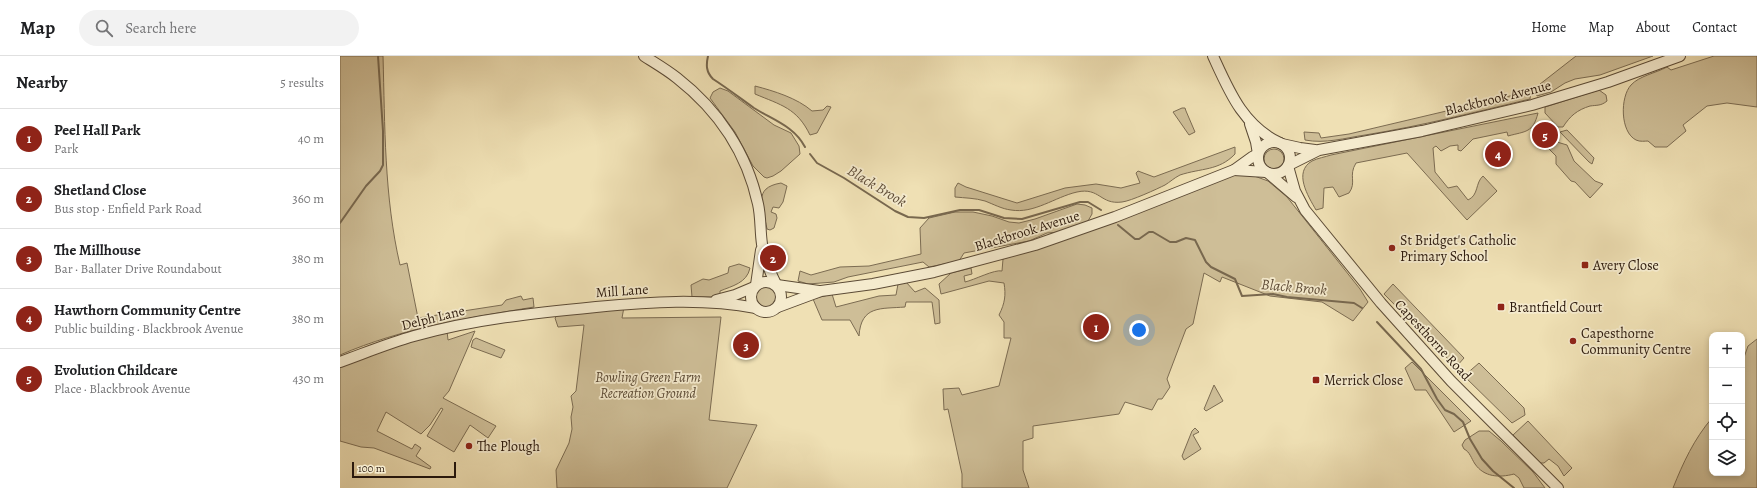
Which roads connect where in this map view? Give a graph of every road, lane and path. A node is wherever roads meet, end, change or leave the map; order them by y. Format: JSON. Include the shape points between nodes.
{"nodes":[{"id":1,"x":644,"y":56,"type":"edge"},
{"id":2,"x":1212,"y":56,"type":"edge"},
{"id":3,"x":1680,"y":56,"type":"edge"},
{"id":4,"x":1248,"y":121,"type":"junction"},
{"id":5,"x":1281,"y":143,"type":"junction"},
{"id":6,"x":1319,"y":150,"type":"junction"},
{"id":7,"x":1258,"y":154,"type":"junction"},
{"id":8,"x":1288,"y":166,"type":"junction"},
{"id":9,"x":1234,"y":170,"type":"junction"},
{"id":10,"x":1267,"y":172,"type":"junction"},
{"id":11,"x":1299,"y":200,"type":"junction"},
{"id":12,"x":762,"y":244,"type":"junction"},
{"id":13,"x":777,"y":285,"type":"junction"},
{"id":14,"x":755,"y":286,"type":"junction"},
{"id":15,"x":821,"y":291,"type":"junction"},
{"id":16,"x":710,"y":301,"type":"junction"},
{"id":17,"x":778,"y":307,"type":"junction"},
{"id":18,"x":756,"y":308,"type":"junction"},
{"id":19,"x":535,"y":313,"type":"joint"},
{"id":20,"x":340,"y":362,"type":"edge"},
{"id":21,"x":1558,"y":488,"type":"edge"}],
"edges":[{"from":1,"to":12,"type":"street","via":[[699,96],[732,138],[753,186]]},
{"from":2,"to":4,"type":"street"},
{"from":3,"to":6,"type":"street","name":"Blackbrook Avenue","via":[[1608,82],[1532,105],[1422,132]]},
{"from":4,"to":5,"type":"street","via":[[1262,134]]},
{"from":4,"to":7,"type":"street","via":[[1254,133]]},
{"from":5,"to":6,"type":"street","name":"Blackbrook Avenue"},
{"from":5,"to":7,"type":"street","via":[[1267,143]]},
{"from":5,"to":8,"type":"street","via":[[1290,153]]},
{"from":6,"to":8,"type":"street","name":"Blackbrook Avenue"},
{"from":7,"to":9,"type":"street","name":"Blackbrook Avenue"},
{"from":7,"to":10,"type":"street","via":[[1259,164]]},
{"from":8,"to":10,"type":"street","via":[[1277,174]]},
{"from":8,"to":11,"type":"street","name":"Capesthorne Road","via":[[1291,182]]},
{"from":9,"to":10,"type":"street","name":"Blackbrook Avenue"},
{"from":9,"to":15,"type":"street","name":"Blackbrook Avenue","via":[[1115,217],[1035,245],[934,272]]},
{"from":10,"to":11,"type":"street","name":"Capesthorne Road"},
{"from":11,"to":21,"type":"street","name":"Capesthorne Road","via":[[1316,225],[1381,303],[1452,381]]},
{"from":12,"to":13,"type":"street"},
{"from":12,"to":14,"type":"street"},
{"from":13,"to":14,"type":"street","via":[[768,281]]},
{"from":13,"to":15,"type":"street","name":"Blackbrook Avenue"},
{"from":13,"to":17,"type":"street","via":[[782,298]]},
{"from":14,"to":16,"type":"street","name":"Mill Lane","via":[[735,295]]},
{"from":14,"to":18,"type":"street","via":[[751,300]]},
{"from":15,"to":17,"type":"street","name":"Blackbrook Avenue"},
{"from":16,"to":18,"type":"street","name":"Mill Lane"},
{"from":16,"to":19,"type":"street","name":"Mill Lane","via":[[642,303]]},
{"from":17,"to":18,"type":"street","via":[[769,312]]},
{"from":19,"to":20,"type":"street","name":"Delph Lane","via":[[468,323],[414,336]]}]}
